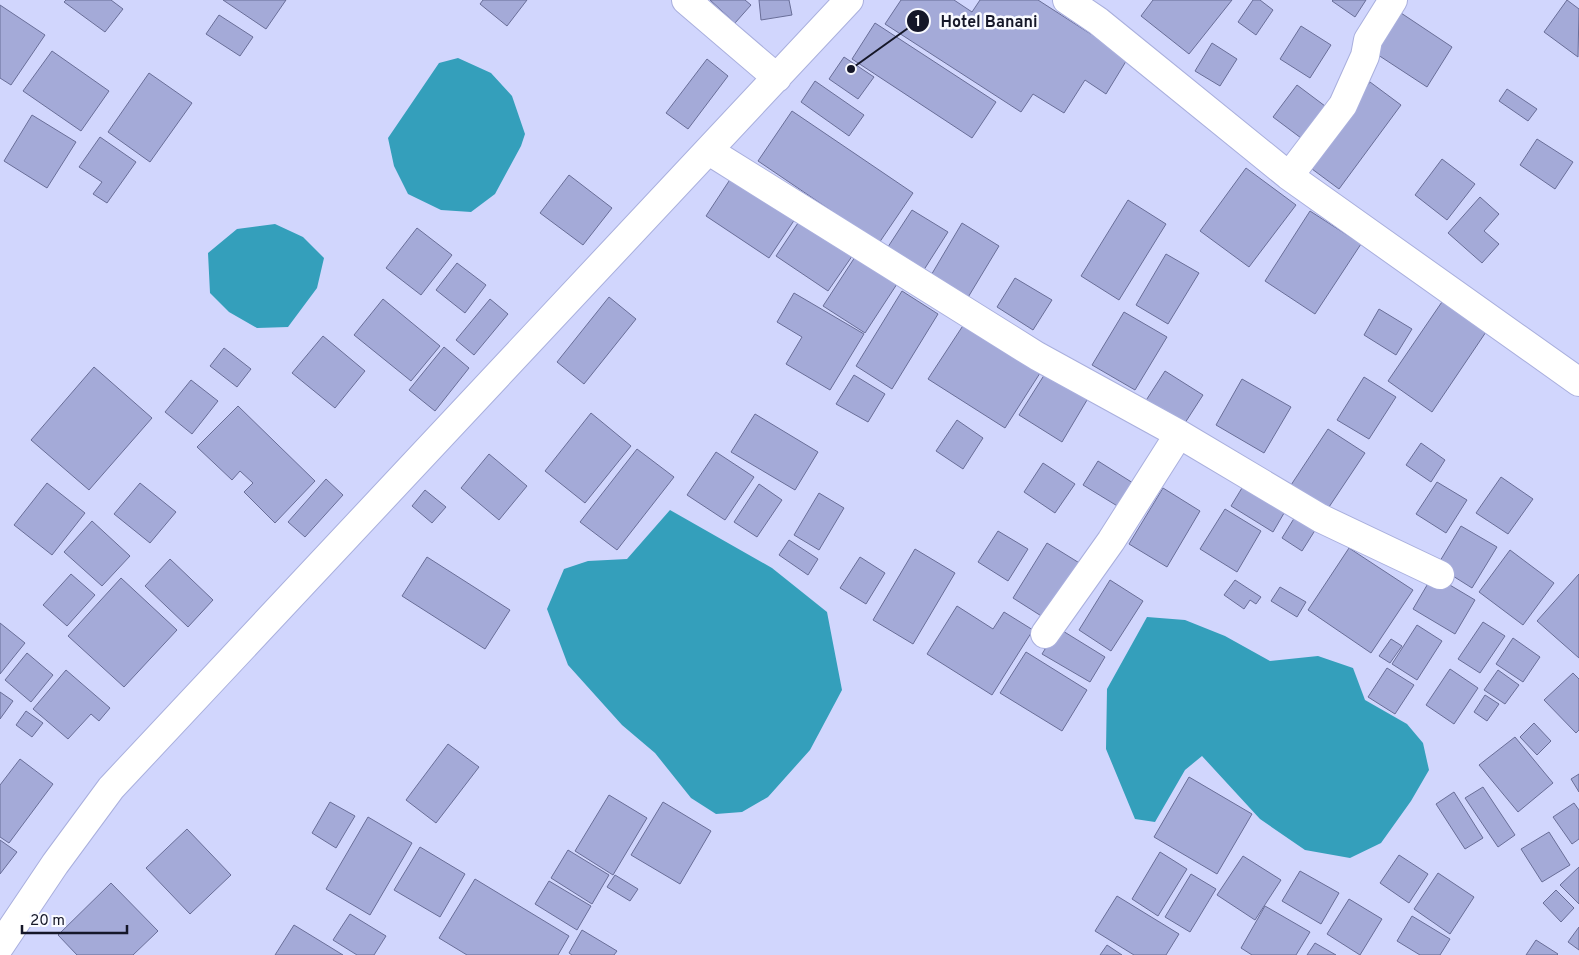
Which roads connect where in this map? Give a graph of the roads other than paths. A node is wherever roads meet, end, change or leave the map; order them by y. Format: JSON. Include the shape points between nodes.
{"nodes":[{"id":1,"x":686,"y":0,"type":"edge"},
{"id":2,"x":849,"y":0,"type":"edge"},
{"id":3,"x":1067,"y":0,"type":"edge"},
{"id":4,"x":1393,"y":0,"type":"edge"},
{"id":5,"x":777,"y":78,"type":"junction"},
{"id":6,"x":709,"y":151,"type":"junction"},
{"id":7,"x":1289,"y":176,"type":"junction"},
{"id":8,"x":1579,"y":382,"type":"edge"},
{"id":9,"x":1179,"y":434,"type":"junction"},
{"id":10,"x":1440,"y":575,"type":"dead end"},
{"id":11,"x":1045,"y":634,"type":"dead end"},
{"id":12,"x":0,"y":946,"type":"edge"}],
"edges":[{"from":1,"to":5,"type":"street"},
{"from":2,"to":5,"type":"street"},
{"from":3,"to":7,"type":"street","via":[[1098,21]]},
{"from":4,"to":7,"type":"street","via":[[1368,40],[1366,56],[1343,105]]},
{"from":5,"to":6,"type":"street"},
{"from":6,"to":9,"type":"street","via":[[1037,356]]},
{"from":6,"to":12,"type":"street","via":[[111,788]]},
{"from":7,"to":8,"type":"street"},
{"from":9,"to":10,"type":"street","via":[[1320,518]]},
{"from":9,"to":11,"type":"street"}]}
